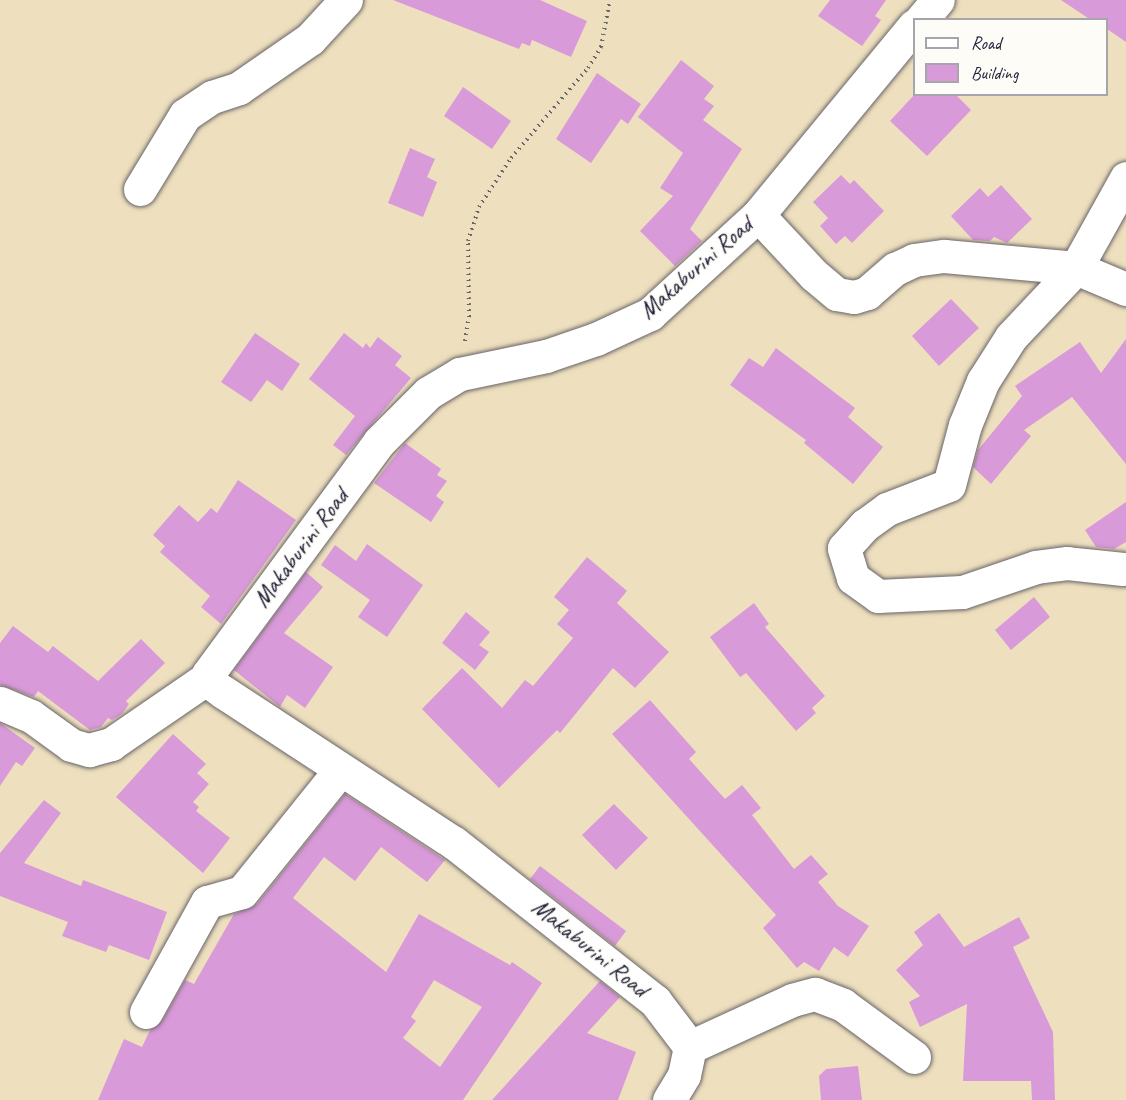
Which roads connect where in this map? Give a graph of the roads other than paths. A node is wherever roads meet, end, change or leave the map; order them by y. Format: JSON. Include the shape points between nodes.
{"nodes":[{"id":1,"x":346,"y":0,"type":"edge"},
{"id":2,"x":938,"y":0,"type":"edge"},
{"id":3,"x":923,"y":18,"type":"edge"},
{"id":4,"x":913,"y":28,"type":"edge"},
{"id":5,"x":1126,"y":178,"type":"edge"},
{"id":6,"x":140,"y":189,"type":"dead end"},
{"id":7,"x":758,"y":215,"type":"junction"},
{"id":8,"x":1076,"y":268,"type":"junction"},
{"id":9,"x":1126,"y":290,"type":"edge"},
{"id":10,"x":1123,"y":569,"type":"dead end"},
{"id":11,"x":207,"y":678,"type":"junction"},
{"id":12,"x":0,"y":703,"type":"edge"},
{"id":13,"x":340,"y":770,"type":"junction"},
{"id":14,"x":147,"y":1012,"type":"dead end"},
{"id":15,"x":690,"y":1047,"type":"junction"},
{"id":16,"x":914,"y":1057,"type":"dead end"},
{"id":17,"x":669,"y":1100,"type":"edge"}],
"edges":[{"from":1,"to":6,"type":"street","via":[[310,39],[239,88],[212,97],[185,115]]},
{"from":2,"to":3,"type":"street"},
{"from":4,"to":7,"type":"street","name":"Makaburini Road"},
{"from":5,"to":8,"type":"street"},
{"from":7,"to":8,"type":"street","via":[[814,275],[837,294],[854,297],[867,293],[895,268],[915,260],[944,256]]},
{"from":7,"to":11,"type":"street","name":"Makaburini Road","via":[[650,314],[546,356],[460,374],[428,393],[379,442],[214,662]]},
{"from":8,"to":9,"type":"street"},
{"from":8,"to":10,"type":"street","via":[[1011,337],[983,381],[965,425],[949,485],[887,509],[844,550],[853,578],[878,596],[962,592],[1036,567],[1067,563]]},
{"from":11,"to":12,"type":"street","via":[[98,749],[71,745],[31,716]]},
{"from":11,"to":13,"type":"street","name":"Makaburini Road"},
{"from":13,"to":14,"type":"street","via":[[242,892],[207,902]]},
{"from":13,"to":15,"type":"street","name":"Makaburini Road","via":[[398,804],[531,900],[655,1001],[680,1028]]},
{"from":15,"to":16,"type":"street","via":[[792,1000],[815,994],[843,1005]]},
{"from":15,"to":17,"type":"street","via":[[684,1075]]}]}
